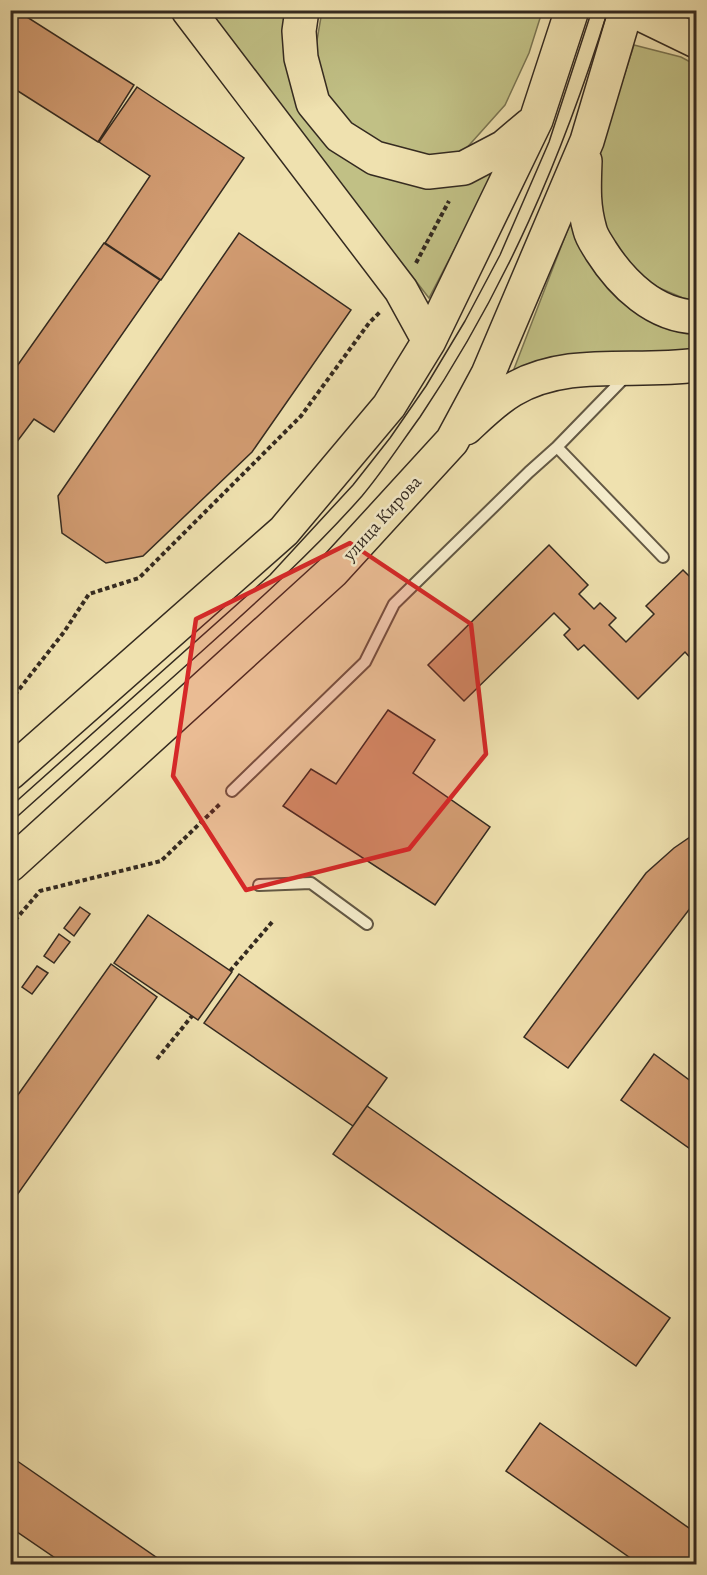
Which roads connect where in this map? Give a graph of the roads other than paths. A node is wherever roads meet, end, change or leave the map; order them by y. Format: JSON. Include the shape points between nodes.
{"nodes":[{"id":1,"x":188,"y":10,"type":"edge"},
{"id":2,"x":302,"y":10,"type":"edge"},
{"id":3,"x":572,"y":10,"type":"edge"},
{"id":4,"x":626,"y":10,"type":"edge"},
{"id":5,"x":632,"y":10,"type":"edge"},
{"id":6,"x":696,"y":41,"type":"edge"},
{"id":7,"x":536,"y":120,"type":"junction"},
{"id":8,"x":587,"y":141,"type":"junction"},
{"id":9,"x":696,"y":317,"type":"edge"},
{"id":10,"x":429,"y":341,"type":"junction"},
{"id":11,"x":696,"y":365,"type":"edge"},
{"id":12,"x":635,"y":367,"type":"junction"},
{"id":13,"x":452,"y":441,"type":"junction"},
{"id":14,"x":557,"y":447,"type":"junction"},
{"id":15,"x":663,"y":558,"type":"dead end"},
{"id":16,"x":10,"y":773,"type":"edge"},
{"id":17,"x":232,"y":792,"type":"road end"},
{"id":18,"x":10,"y":865,"type":"edge"},
{"id":19,"x":259,"y":885,"type":"dead end"},
{"id":20,"x":367,"y":924,"type":"dead end"}],
"edges":[{"from":1,"to":10,"type":"main road","via":[[401,290]]},
{"from":2,"to":7,"type":"main road","via":[[301,58],[313,103],[340,136],[375,158],[428,172],[464,168],[504,147]]},
{"from":3,"to":7,"type":"main road"},
{"from":4,"to":8,"type":"main road","name":"улица Кирова"},
{"from":5,"to":6,"type":"main road"},
{"from":7,"to":10,"type":"main road"},
{"from":8,"to":9,"type":"main road","via":[[583,197],[591,233],[611,267],[651,303]]},
{"from":8,"to":13,"type":"main road","name":"улица Кирова","via":[[488,374]]},
{"from":10,"to":16,"type":"main road","via":[[389,406],[284,531]]},
{"from":11,"to":12,"type":"main road"},
{"from":12,"to":13,"type":"main road","via":[[573,370],[514,389]]},
{"from":12,"to":14,"type":"lane"},
{"from":13,"to":18,"type":"main road","name":"улица Кирова","via":[[332,572]]},
{"from":14,"to":15,"type":"lane"},
{"from":14,"to":17,"type":"lane","via":[[394,604],[364,662]]},
{"from":19,"to":20,"type":"lane","via":[[311,883]]}]}
